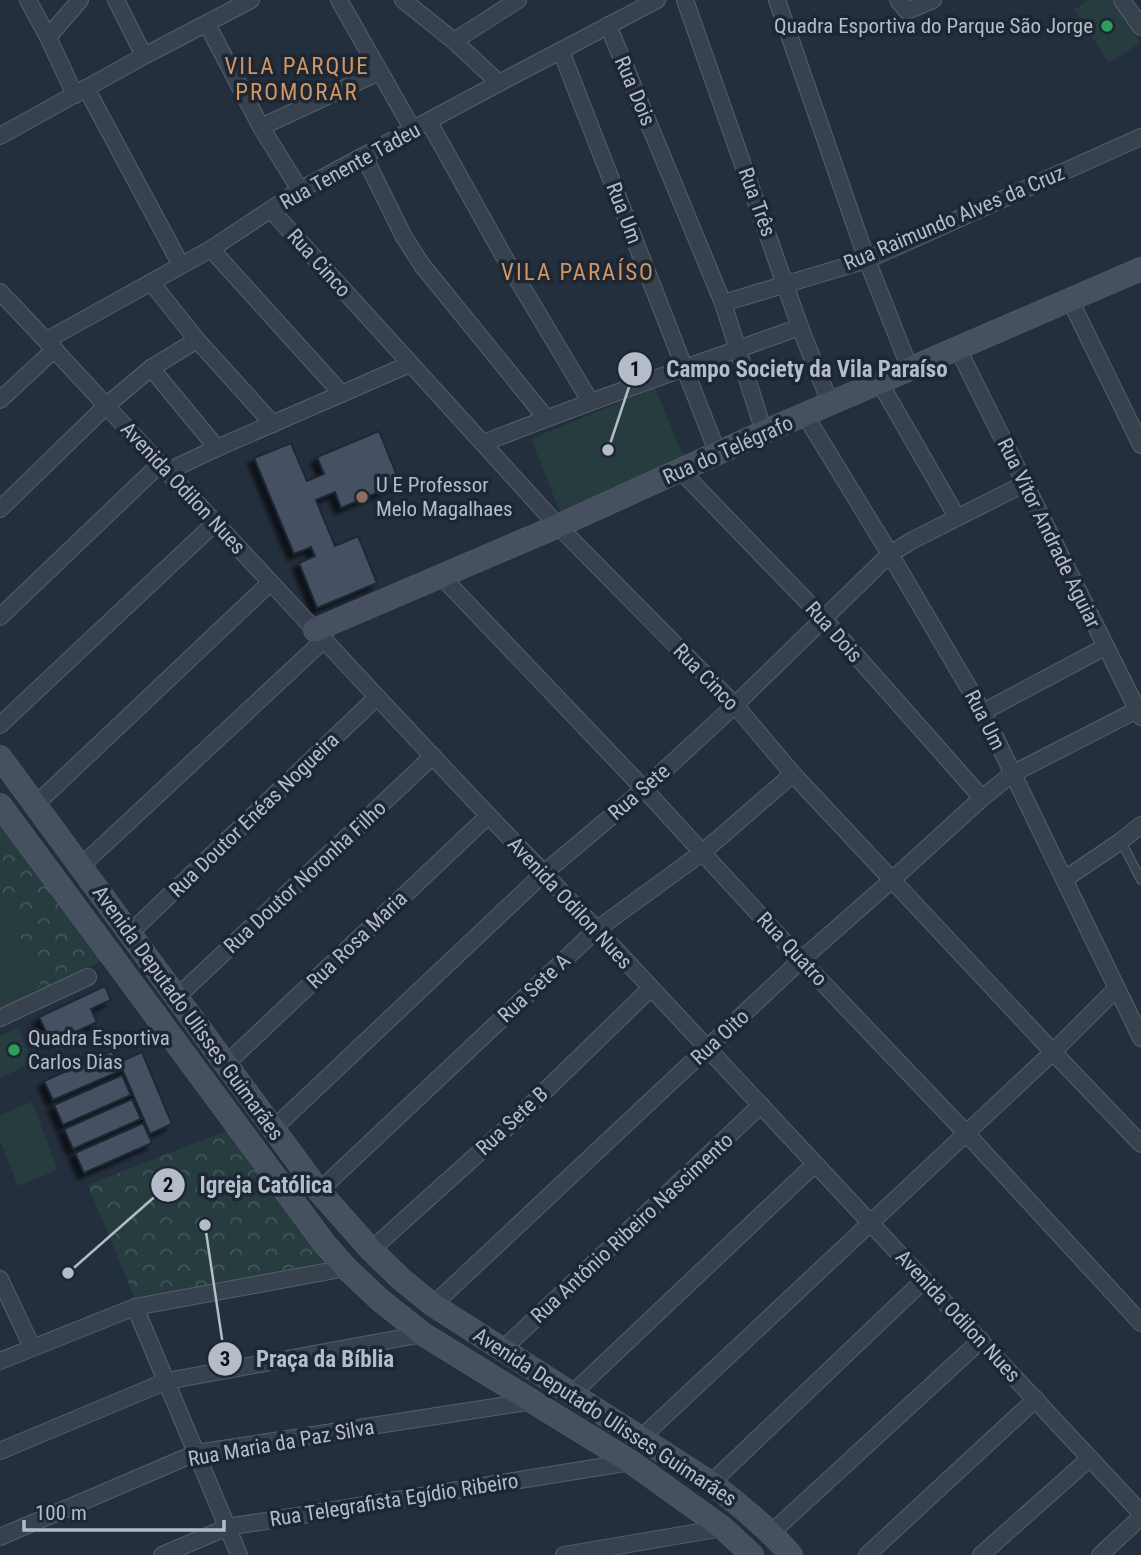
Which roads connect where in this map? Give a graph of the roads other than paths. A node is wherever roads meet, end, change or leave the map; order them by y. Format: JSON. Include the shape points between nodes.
{"nodes":[{"id":1,"x":29,"y":0,"type":"edge"},
{"id":2,"x":80,"y":0,"type":"edge"},
{"id":3,"x":116,"y":0,"type":"edge"},
{"id":4,"x":251,"y":0,"type":"edge"},
{"id":5,"x":339,"y":0,"type":"edge"},
{"id":6,"x":405,"y":0,"type":"edge"},
{"id":7,"x":518,"y":0,"type":"edge"},
{"id":8,"x":657,"y":0,"type":"edge"},
{"id":9,"x":685,"y":0,"type":"edge"},
{"id":10,"x":778,"y":0,"type":"edge"},
{"id":11,"x":933,"y":0,"type":"edge"},
{"id":12,"x":1122,"y":0,"type":"edge"},
{"id":13,"x":636,"y":4,"type":"edge"},
{"id":14,"x":903,"y":5,"type":"edge"},
{"id":15,"x":207,"y":24,"type":"junction"},
{"id":16,"x":608,"y":26,"type":"junction"},
{"id":17,"x":1141,"y":27,"type":"edge"},
{"id":18,"x":48,"y":37,"type":"junction"},
{"id":19,"x":454,"y":41,"type":"junction"},
{"id":20,"x":561,"y":51,"type":"junction"},
{"id":21,"x":144,"y":56,"type":"junction"},
{"id":22,"x":379,"y":72,"type":"junction"},
{"id":23,"x":499,"y":83,"type":"junction"},
{"id":24,"x":80,"y":91,"type":"junction"},
{"id":25,"x":429,"y":122,"type":"junction"},
{"id":26,"x":261,"y":127,"type":"junction"},
{"id":27,"x":413,"y":130,"type":"junction"},
{"id":28,"x":0,"y":136,"type":"edge"},
{"id":29,"x":1141,"y":137,"type":"edge"},
{"id":30,"x":364,"y":156,"type":"junction"},
{"id":31,"x":300,"y":190,"type":"junction"},
{"id":32,"x":271,"y":210,"type":"junction"},
{"id":33,"x":211,"y":249,"type":"junction"},
{"id":34,"x":867,"y":260,"type":"junction"},
{"id":35,"x":181,"y":265,"type":"junction"},
{"id":36,"x":1141,"y":270,"type":"edge"},
{"id":37,"x":151,"y":282,"type":"junction"},
{"id":38,"x":786,"y":284,"type":"junction"},
{"id":39,"x":0,"y":292,"type":"edge"},
{"id":40,"x":1070,"y":300,"type":"junction"},
{"id":41,"x":723,"y":303,"type":"junction"},
{"id":42,"x":800,"y":327,"type":"junction"},
{"id":43,"x":197,"y":340,"type":"junction"},
{"id":44,"x":51,"y":344,"type":"junction"},
{"id":45,"x":738,"y":349,"type":"junction"},
{"id":46,"x":958,"y":349,"type":"junction"},
{"id":47,"x":411,"y":364,"type":"junction"},
{"id":48,"x":684,"y":367,"type":"junction"},
{"id":49,"x":152,"y":368,"type":"junction"},
{"id":50,"x":910,"y":369,"type":"junction"},
{"id":51,"x":880,"y":383,"type":"junction"},
{"id":52,"x":342,"y":394,"type":"junction"},
{"id":53,"x":0,"y":400,"type":"edge"},
{"id":54,"x":590,"y":401,"type":"junction"},
{"id":55,"x":830,"y":403,"type":"junction"},
{"id":56,"x":107,"y":405,"type":"junction"},
{"id":57,"x":805,"y":415,"type":"junction"},
{"id":58,"x":546,"y":418,"type":"junction"},
{"id":59,"x":273,"y":424,"type":"junction"},
{"id":60,"x":764,"y":432,"type":"junction"},
{"id":61,"x":484,"y":443,"type":"junction"},
{"id":62,"x":1141,"y":445,"type":"edge"},
{"id":63,"x":217,"y":448,"type":"junction"},
{"id":64,"x":718,"y":454,"type":"junction"},
{"id":65,"x":164,"y":468,"type":"junction"},
{"id":66,"x":681,"y":471,"type":"junction"},
{"id":67,"x":1024,"y":484,"type":"junction"},
{"id":68,"x":0,"y":509,"type":"edge"},
{"id":69,"x":957,"y":517,"type":"junction"},
{"id":70,"x":215,"y":523,"type":"junction"},
{"id":71,"x":558,"y":526,"type":"junction"},
{"id":72,"x":890,"y":554,"type":"junction"},
{"id":73,"x":441,"y":576,"type":"junction"},
{"id":74,"x":270,"y":583,"type":"junction"},
{"id":75,"x":0,"y":617,"type":"edge"},
{"id":76,"x":823,"y":618,"type":"junction"},
{"id":77,"x":320,"y":634,"type":"junction"},
{"id":78,"x":1105,"y":647,"type":"junction"},
{"id":79,"x":377,"y":697,"type":"junction"},
{"id":80,"x":736,"y":705,"type":"junction"},
{"id":81,"x":1140,"y":711,"type":"edge"},
{"id":82,"x":983,"y":712,"type":"junction"},
{"id":83,"x":0,"y":725,"type":"edge"},
{"id":84,"x":433,"y":756,"type":"junction"},
{"id":85,"x":0,"y":757,"type":"edge"},
{"id":86,"x":793,"y":774,"type":"junction"},
{"id":87,"x":1012,"y":774,"type":"junction"},
{"id":88,"x":644,"y":789,"type":"junction"},
{"id":89,"x":982,"y":798,"type":"junction"},
{"id":90,"x":0,"y":805,"type":"edge"},
{"id":91,"x":34,"y":806,"type":"junction"},
{"id":92,"x":488,"y":816,"type":"junction"},
{"id":93,"x":1141,"y":825,"type":"edge"},
{"id":94,"x":1121,"y":841,"type":"junction"},
{"id":95,"x":703,"y":852,"type":"junction"},
{"id":96,"x":80,"y":867,"type":"junction"},
{"id":97,"x":544,"y":873,"type":"junction"},
{"id":98,"x":1065,"y":879,"type":"junction"},
{"id":99,"x":892,"y":880,"type":"junction"},
{"id":100,"x":1141,"y":880,"type":"edge"},
{"id":101,"x":596,"y":930,"type":"junction"},
{"id":102,"x":130,"y":933,"type":"junction"},
{"id":103,"x":801,"y":960,"type":"junction"},
{"id":104,"x":152,"y":965,"type":"junction"},
{"id":105,"x":88,"y":977,"type":"dead end"},
{"id":106,"x":131,"y":981,"type":"junction"},
{"id":107,"x":650,"y":988,"type":"junction"},
{"id":108,"x":1116,"y":989,"type":"junction"},
{"id":109,"x":177,"y":997,"type":"junction"},
{"id":110,"x":0,"y":1018,"type":"edge"},
{"id":111,"x":1140,"y":1032,"type":"edge"},
{"id":112,"x":707,"y":1049,"type":"junction"},
{"id":113,"x":1053,"y":1052,"type":"junction"},
{"id":114,"x":226,"y":1064,"type":"junction"},
{"id":115,"x":761,"y":1105,"type":"junction"},
{"id":116,"x":273,"y":1129,"type":"junction"},
{"id":117,"x":966,"y":1133,"type":"junction"},
{"id":118,"x":1141,"y":1144,"type":"edge"},
{"id":119,"x":815,"y":1164,"type":"junction"},
{"id":120,"x":319,"y":1191,"type":"junction"},
{"id":121,"x":870,"y":1223,"type":"junction"},
{"id":122,"x":371,"y":1250,"type":"junction"},
{"id":123,"x":346,"y":1268,"type":"junction"},
{"id":124,"x":0,"y":1279,"type":"edge"},
{"id":125,"x":924,"y":1280,"type":"junction"},
{"id":126,"x":433,"y":1304,"type":"junction"},
{"id":127,"x":135,"y":1307,"type":"junction"},
{"id":128,"x":1141,"y":1323,"type":"edge"},
{"id":129,"x":423,"y":1334,"type":"junction"},
{"id":130,"x":981,"y":1340,"type":"junction"},
{"id":131,"x":32,"y":1347,"type":"junction"},
{"id":132,"x":502,"y":1350,"type":"junction"},
{"id":133,"x":0,"y":1361,"type":"edge"},
{"id":134,"x":167,"y":1381,"type":"junction"},
{"id":135,"x":572,"y":1393,"type":"junction"},
{"id":136,"x":1036,"y":1399,"type":"junction"},
{"id":137,"x":533,"y":1401,"type":"junction"},
{"id":138,"x":606,"y":1415,"type":"junction"},
{"id":139,"x":642,"y":1437,"type":"junction"},
{"id":140,"x":593,"y":1438,"type":"junction"},
{"id":141,"x":0,"y":1451,"type":"edge"},
{"id":142,"x":196,"y":1453,"type":"junction"},
{"id":143,"x":1090,"y":1458,"type":"junction"},
{"id":144,"x":631,"y":1462,"type":"junction"},
{"id":145,"x":711,"y":1483,"type":"junction"},
{"id":146,"x":1141,"y":1515,"type":"edge"},
{"id":147,"x":228,"y":1527,"type":"junction"},
{"id":148,"x":723,"y":1528,"type":"junction"},
{"id":149,"x":771,"y":1533,"type":"junction"},
{"id":150,"x":0,"y":1537,"type":"edge"},
{"id":151,"x":162,"y":1555,"type":"edge"},
{"id":152,"x":239,"y":1555,"type":"edge"},
{"id":153,"x":564,"y":1555,"type":"edge"},
{"id":154,"x":752,"y":1555,"type":"edge"},
{"id":155,"x":791,"y":1555,"type":"edge"},
{"id":156,"x":867,"y":1555,"type":"edge"},
{"id":157,"x":981,"y":1555,"type":"edge"},
{"id":158,"x":1100,"y":1555,"type":"edge"}],
"edges":[{"from":1,"to":18,"type":"street"},
{"from":2,"to":18,"type":"street"},
{"from":3,"to":21,"type":"street"},
{"from":4,"to":15,"type":"street"},
{"from":5,"to":22,"type":"street"},
{"from":6,"to":19,"type":"street"},
{"from":7,"to":19,"type":"street"},
{"from":8,"to":13,"type":"street","name":"Rua Tenente Tadeu"},
{"from":9,"to":38,"type":"street","name":"Rua Três"},
{"from":10,"to":34,"type":"street"},
{"from":11,"to":14,"type":"street"},
{"from":12,"to":17,"type":"street"},
{"from":13,"to":16,"type":"street","name":"Rua Tenente Tadeu"},
{"from":15,"to":21,"type":"street"},
{"from":15,"to":26,"type":"street"},
{"from":16,"to":20,"type":"street","name":"Rua Tenente Tadeu"},
{"from":16,"to":41,"type":"street","name":"Rua Dois"},
{"from":18,"to":24,"type":"street"},
{"from":19,"to":23,"type":"street"},
{"from":20,"to":23,"type":"street","name":"Rua Tenente Tadeu"},
{"from":20,"to":48,"type":"street","name":"Rua Um"},
{"from":21,"to":24,"type":"street"},
{"from":22,"to":26,"type":"street"},
{"from":22,"to":27,"type":"street"},
{"from":23,"to":25,"type":"street","name":"Rua Tenente Tadeu"},
{"from":24,"to":28,"type":"street"},
{"from":24,"to":35,"type":"street"},
{"from":25,"to":27,"type":"street","name":"Rua Tenente Tadeu"},
{"from":25,"to":54,"type":"street"},
{"from":26,"to":31,"type":"street"},
{"from":27,"to":30,"type":"street","name":"Rua Tenente Tadeu"},
{"from":29,"to":34,"type":"street","name":"Rua Raimundo Alves da Cruz"},
{"from":30,"to":31,"type":"street","name":"Rua Tenente Tadeu"},
{"from":30,"to":58,"type":"street","via":[[422,265]]},
{"from":31,"to":32,"type":"street","name":"Rua Tenente Tadeu"},
{"from":32,"to":33,"type":"street","name":"Rua Tenente Tadeu"},
{"from":32,"to":47,"type":"street","name":"Rua Cinco"},
{"from":33,"to":35,"type":"street","name":"Rua Tenente Tadeu"},
{"from":33,"to":52,"type":"street"},
{"from":34,"to":38,"type":"street","name":"Rua Raimundo Alves da Cruz"},
{"from":34,"to":50,"type":"street"},
{"from":35,"to":37,"type":"street","name":"Rua Tenente Tadeu"},
{"from":36,"to":40,"type":"street","name":"Rua do Telégrafo"},
{"from":37,"to":43,"type":"street"},
{"from":37,"to":44,"type":"street","name":"Rua Tenente Tadeu"},
{"from":38,"to":41,"type":"street","name":"Rua Raimundo Alves da Cruz"},
{"from":38,"to":42,"type":"street","name":"Rua Três"},
{"from":39,"to":44,"type":"street","name":"Avenida Odilon Nues"},
{"from":40,"to":46,"type":"street","name":"Rua do Telégrafo"},
{"from":40,"to":62,"type":"street"},
{"from":41,"to":45,"type":"street","name":"Rua Dois"},
{"from":42,"to":45,"type":"street"},
{"from":42,"to":55,"type":"street","name":"Rua Três"},
{"from":43,"to":49,"type":"street"},
{"from":43,"to":59,"type":"street"},
{"from":44,"to":53,"type":"street","name":"Rua Tenente Tadeu"},
{"from":44,"to":56,"type":"street","name":"Avenida Odilon Nues"},
{"from":45,"to":48,"type":"street"},
{"from":45,"to":60,"type":"street","name":"Rua Dois"},
{"from":46,"to":50,"type":"street","name":"Rua do Telégrafo"},
{"from":46,"to":67,"type":"street","name":"Rua Vitor Andrade Aguiar"},
{"from":47,"to":52,"type":"street"},
{"from":47,"to":61,"type":"street","name":"Rua Cinco"},
{"from":48,"to":54,"type":"street"},
{"from":48,"to":64,"type":"street","name":"Rua Um"},
{"from":49,"to":56,"type":"street"},
{"from":49,"to":63,"type":"street"},
{"from":50,"to":51,"type":"street","name":"Rua do Telégrafo"},
{"from":51,"to":55,"type":"street","name":"Rua do Telégrafo"},
{"from":51,"to":69,"type":"street"},
{"from":52,"to":59,"type":"street"},
{"from":54,"to":58,"type":"street"},
{"from":55,"to":57,"type":"street","name":"Rua do Telégrafo"},
{"from":56,"to":65,"type":"street","name":"Avenida Odilon Nues"},
{"from":56,"to":68,"type":"street"},
{"from":57,"to":60,"type":"street","name":"Rua do Telégrafo"},
{"from":57,"to":72,"type":"street","name":"Rua Um"},
{"from":58,"to":61,"type":"street"},
{"from":59,"to":63,"type":"street"},
{"from":60,"to":64,"type":"street","name":"Rua do Telégrafo"},
{"from":61,"to":71,"type":"street","name":"Rua Cinco"},
{"from":63,"to":65,"type":"street"},
{"from":64,"to":66,"type":"street","name":"Rua do Telégrafo"},
{"from":65,"to":70,"type":"street","name":"Avenida Odilon Nues"},
{"from":65,"to":75,"type":"street"},
{"from":66,"to":71,"type":"street","name":"Rua do Telégrafo"},
{"from":66,"to":76,"type":"street","name":"Rua Dois"},
{"from":67,"to":69,"type":"street","name":"Rua Sete"},
{"from":67,"to":78,"type":"street","name":"Rua Vitor Andrade Aguiar"},
{"from":69,"to":72,"type":"street","name":"Rua Sete"},
{"from":70,"to":74,"type":"street","name":"Avenida Odilon Nues"},
{"from":70,"to":83,"type":"street"},
{"from":71,"to":73,"type":"street","name":"Rua do Telégrafo"},
{"from":71,"to":80,"type":"street","name":"Rua Cinco"},
{"from":72,"to":76,"type":"street","name":"Rua Sete"},
{"from":72,"to":82,"type":"street","name":"Rua Um"},
{"from":73,"to":77,"type":"street","name":"Rua do Telégrafo"},
{"from":73,"to":88,"type":"street","name":"Rua Quatro"},
{"from":74,"to":77,"type":"street","name":"Avenida Odilon Nues"},
{"from":74,"to":91,"type":"street"},
{"from":76,"to":80,"type":"street","name":"Rua Sete"},
{"from":76,"to":89,"type":"street","name":"Rua Dois"},
{"from":77,"to":79,"type":"street","name":"Avenida Odilon Nues"},
{"from":77,"to":96,"type":"street"},
{"from":78,"to":81,"type":"street","name":"Rua Vitor Andrade Aguiar"},
{"from":78,"to":82,"type":"street"},
{"from":79,"to":84,"type":"street","name":"Avenida Odilon Nues"},
{"from":79,"to":102,"type":"street","name":"Rua Doutor Enéas Nogueira"},
{"from":80,"to":86,"type":"street","name":"Rua Cinco"},
{"from":80,"to":88,"type":"street","name":"Rua Sete"},
{"from":81,"to":87,"type":"street"},
{"from":82,"to":87,"type":"street","name":"Rua Um"},
{"from":84,"to":92,"type":"street","name":"Avenida Odilon Nues"},
{"from":84,"to":109,"type":"street","name":"Rua Doutor Noronha Filho"},
{"from":85,"to":91,"type":"street","name":"Avenida Deputado Ulisses Guimarães"},
{"from":86,"to":95,"type":"street","name":"Rua Sete A"},
{"from":86,"to":99,"type":"street","name":"Rua Cinco"},
{"from":87,"to":89,"type":"street","name":"Rua Oito"},
{"from":87,"to":98,"type":"street","name":"Rua Um"},
{"from":88,"to":95,"type":"street","name":"Rua Quatro"},
{"from":88,"to":97,"type":"street","name":"Rua Sete"},
{"from":89,"to":99,"type":"street","name":"Rua Oito"},
{"from":90,"to":106,"type":"street","name":"Avenida Deputado Ulisses Guimarães"},
{"from":91,"to":96,"type":"street","name":"Avenida Deputado Ulisses Guimarães"},
{"from":92,"to":97,"type":"street","name":"Avenida Odilon Nues"},
{"from":92,"to":114,"type":"street","name":"Rua Rosa Maria"},
{"from":93,"to":94,"type":"street"},
{"from":94,"to":98,"type":"street"},
{"from":94,"to":100,"type":"lane"},
{"from":95,"to":101,"type":"street","name":"Rua Sete A"},
{"from":95,"to":103,"type":"street","name":"Rua Quatro"},
{"from":96,"to":102,"type":"street","name":"Avenida Deputado Ulisses Guimarães"},
{"from":97,"to":101,"type":"street","name":"Avenida Odilon Nues"},
{"from":97,"to":116,"type":"street","name":"Rua Sete"},
{"from":98,"to":108,"type":"street","name":"Rua Um"},
{"from":99,"to":103,"type":"street","name":"Rua Oito"},
{"from":99,"to":113,"type":"street","name":"Rua Cinco"},
{"from":101,"to":107,"type":"street","name":"Avenida Odilon Nues"},
{"from":101,"to":120,"type":"street","name":"Rua Sete A"},
{"from":102,"to":104,"type":"street","name":"Avenida Deputado Ulisses Guimarães"},
{"from":103,"to":112,"type":"street","name":"Rua Oito"},
{"from":103,"to":117,"type":"street","name":"Rua Quatro"},
{"from":104,"to":106,"type":"street"},
{"from":104,"to":109,"type":"street","name":"Avenida Deputado Ulisses Guimarães"},
{"from":105,"to":110,"type":"street"},
{"from":106,"to":123,"type":"street","name":"Avenida Deputado Ulisses Guimarães"},
{"from":107,"to":112,"type":"street","name":"Avenida Odilon Nues"},
{"from":107,"to":122,"type":"street","name":"Rua Sete B","via":[[512,1123]]},
{"from":108,"to":111,"type":"street","name":"Rua Um"},
{"from":108,"to":113,"type":"street"},
{"from":109,"to":114,"type":"street","name":"Avenida Deputado Ulisses Guimarães"},
{"from":112,"to":115,"type":"street","name":"Avenida Odilon Nues"},
{"from":112,"to":126,"type":"street","name":"Rua Oito"},
{"from":113,"to":117,"type":"street"},
{"from":113,"to":118,"type":"street","name":"Rua Cinco"},
{"from":114,"to":116,"type":"street","name":"Avenida Deputado Ulisses Guimarães"},
{"from":115,"to":119,"type":"street","name":"Avenida Odilon Nues"},
{"from":115,"to":132,"type":"street","name":"Rua Antônio Ribeiro Nascimento"},
{"from":116,"to":120,"type":"street","name":"Avenida Deputado Ulisses Guimarães"},
{"from":117,"to":121,"type":"street"},
{"from":117,"to":128,"type":"street","name":"Rua Quatro"},
{"from":119,"to":121,"type":"street","name":"Avenida Odilon Nues"},
{"from":119,"to":135,"type":"street"},
{"from":120,"to":122,"type":"street","name":"Avenida Deputado Ulisses Guimarães"},
{"from":121,"to":125,"type":"street","name":"Avenida Odilon Nues"},
{"from":121,"to":139,"type":"street"},
{"from":122,"to":126,"type":"street","name":"Avenida Deputado Ulisses Guimarães"},
{"from":123,"to":127,"type":"street"},
{"from":123,"to":129,"type":"street","name":"Avenida Deputado Ulisses Guimarães"},
{"from":124,"to":131,"type":"street"},
{"from":125,"to":130,"type":"street","name":"Avenida Odilon Nues"},
{"from":125,"to":145,"type":"street"},
{"from":126,"to":132,"type":"street","name":"Avenida Deputado Ulisses Guimarães"},
{"from":127,"to":131,"type":"street"},
{"from":127,"to":134,"type":"street"},
{"from":129,"to":134,"type":"street"},
{"from":129,"to":137,"type":"street","name":"Avenida Deputado Ulisses Guimarães"},
{"from":130,"to":136,"type":"street","name":"Avenida Odilon Nues"},
{"from":130,"to":149,"type":"street"},
{"from":131,"to":133,"type":"street"},
{"from":132,"to":135,"type":"street","name":"Avenida Deputado Ulisses Guimarães"},
{"from":134,"to":141,"type":"street"},
{"from":134,"to":142,"type":"street"},
{"from":135,"to":138,"type":"street","name":"Avenida Deputado Ulisses Guimarães"},
{"from":136,"to":143,"type":"street","name":"Avenida Odilon Nues"},
{"from":136,"to":156,"type":"street"},
{"from":137,"to":140,"type":"street","name":"Avenida Deputado Ulisses Guimarães"},
{"from":137,"to":142,"type":"street","name":"Rua Maria da Paz Silva"},
{"from":138,"to":139,"type":"street","name":"Avenida Deputado Ulisses Guimarães"},
{"from":138,"to":140,"type":"street"},
{"from":139,"to":145,"type":"street","name":"Avenida Deputado Ulisses Guimarães"},
{"from":140,"to":144,"type":"street","name":"Avenida Deputado Ulisses Guimarães"},
{"from":142,"to":147,"type":"street"},
{"from":142,"to":150,"type":"street","name":"Rua Maria da Paz Silva"},
{"from":143,"to":146,"type":"street","name":"Avenida Odilon Nues"},
{"from":143,"to":157,"type":"street"},
{"from":144,"to":147,"type":"street","name":"Rua Telegrafista Egídio Ribeiro"},
{"from":144,"to":148,"type":"street","name":"Avenida Deputado Ulisses Guimarães"},
{"from":145,"to":149,"type":"street","name":"Avenida Deputado Ulisses Guimarães"},
{"from":146,"to":158,"type":"street"},
{"from":147,"to":151,"type":"street","name":"Rua Telegrafista Egídio Ribeiro"},
{"from":147,"to":152,"type":"street"},
{"from":148,"to":153,"type":"street"},
{"from":148,"to":154,"type":"street","name":"Avenida Deputado Ulisses Guimarães"},
{"from":149,"to":155,"type":"street","name":"Avenida Deputado Ulisses Guimarães"}]}
